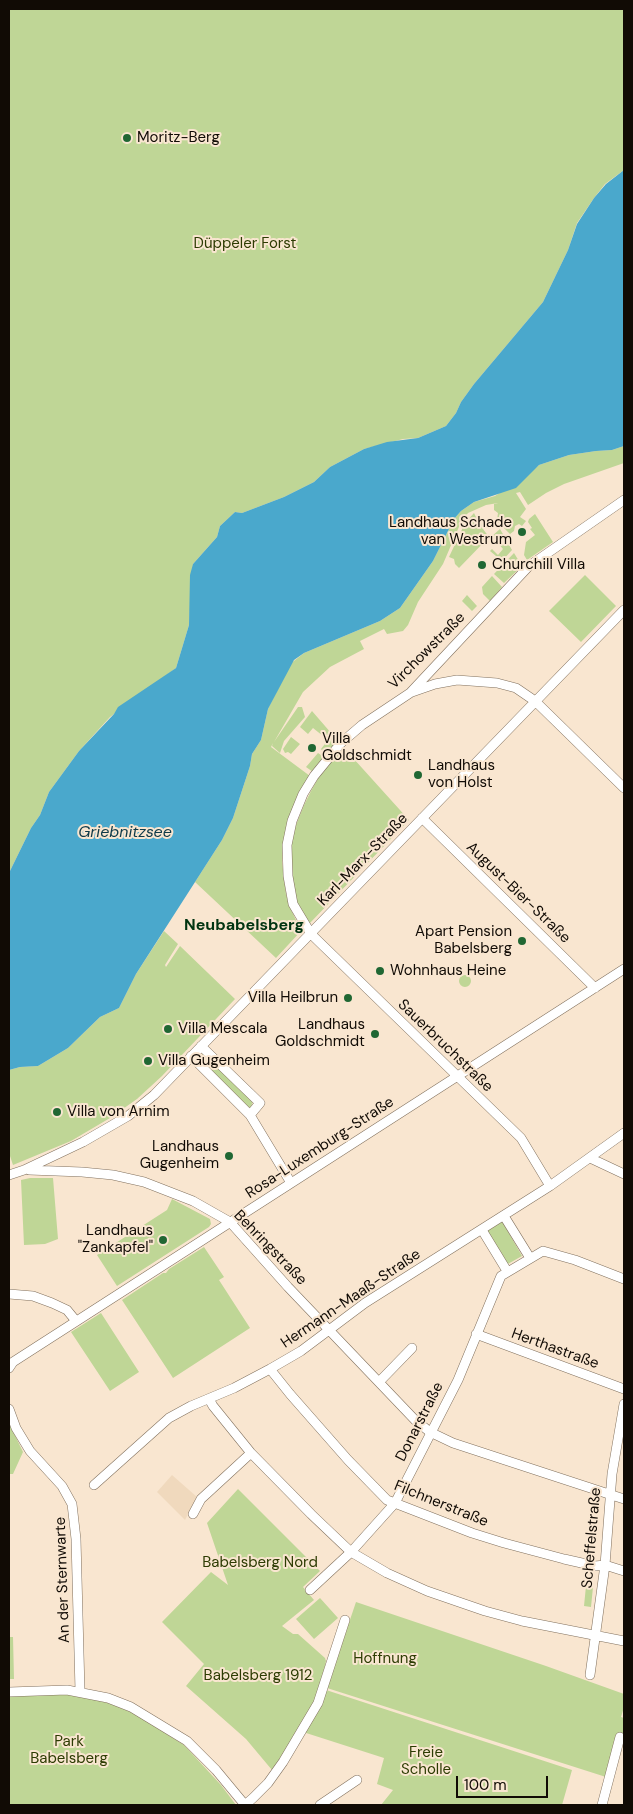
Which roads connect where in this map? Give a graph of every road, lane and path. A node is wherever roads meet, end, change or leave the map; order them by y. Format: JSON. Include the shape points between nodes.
{"nodes":[{"id":1,"x":624,"y":500,"type":"edge"},
{"id":2,"x":624,"y":610,"type":"edge"},
{"id":3,"x":410,"y":693,"type":"junction"},
{"id":4,"x":536,"y":701,"type":"junction"},
{"id":5,"x":624,"y":788,"type":"edge"},
{"id":6,"x":422,"y":818,"type":"junction"},
{"id":7,"x":310,"y":934,"type":"junction"},
{"id":8,"x":624,"y":968,"type":"edge"},
{"id":9,"x":595,"y":988,"type":"junction"},
{"id":10,"x":202,"y":1046,"type":"junction"},
{"id":11,"x":191,"y":1056,"type":"junction"},
{"id":12,"x":458,"y":1076,"type":"junction"},
{"id":13,"x":250,"y":1115,"type":"junction"},
{"id":14,"x":624,"y":1133,"type":"edge"},
{"id":15,"x":590,"y":1158,"type":"junction"},
{"id":16,"x":24,"y":1170,"type":"junction"},
{"id":17,"x":624,"y":1174,"type":"edge"},
{"id":18,"x":9,"y":1176,"type":"edge"},
{"id":19,"x":291,"y":1183,"type":"junction"},
{"id":20,"x":550,"y":1186,"type":"junction"},
{"id":21,"x":504,"y":1216,"type":"junction"},
{"id":22,"x":230,"y":1222,"type":"junction"},
{"id":23,"x":482,"y":1230,"type":"junction"},
{"id":24,"x":530,"y":1258,"type":"junction"},
{"id":25,"x":507,"y":1271,"type":"junction"},
{"id":26,"x":624,"y":1279,"type":"edge"},
{"id":27,"x":9,"y":1294,"type":"edge"},
{"id":28,"x":76,"y":1321,"type":"junction"},
{"id":29,"x":330,"y":1330,"type":"junction"},
{"id":30,"x":476,"y":1334,"type":"junction"},
{"id":31,"x":412,"y":1348,"type":"dead end"},
{"id":32,"x":9,"y":1368,"type":"edge"},
{"id":33,"x":270,"y":1369,"type":"junction"},
{"id":34,"x":379,"y":1382,"type":"junction"},
{"id":35,"x":624,"y":1389,"type":"edge"},
{"id":36,"x":209,"y":1399,"type":"junction"},
{"id":37,"x":624,"y":1404,"type":"edge"},
{"id":38,"x":9,"y":1409,"type":"edge"},
{"id":39,"x":430,"y":1432,"type":"junction"},
{"id":40,"x":251,"y":1453,"type":"junction"},
{"id":41,"x":94,"y":1485,"type":"dead end"},
{"id":42,"x":610,"y":1495,"type":"junction"},
{"id":43,"x":624,"y":1499,"type":"edge"},
{"id":44,"x":395,"y":1503,"type":"junction"},
{"id":45,"x":194,"y":1514,"type":"dead end"},
{"id":46,"x":351,"y":1552,"type":"junction"},
{"id":47,"x":604,"y":1565,"type":"junction"},
{"id":48,"x":624,"y":1571,"type":"edge"},
{"id":49,"x":310,"y":1590,"type":"dead end"},
{"id":50,"x":345,"y":1620,"type":"dead end"},
{"id":51,"x":596,"y":1635,"type":"junction"},
{"id":52,"x":624,"y":1641,"type":"edge"},
{"id":53,"x":590,"y":1675,"type":"dead end"},
{"id":54,"x":9,"y":1692,"type":"edge"},
{"id":55,"x":80,"y":1692,"type":"junction"},
{"id":56,"x":620,"y":1737,"type":"dead end"},
{"id":57,"x":356,"y":1780,"type":"dead end"},
{"id":58,"x":245,"y":1805,"type":"edge"},
{"id":59,"x":320,"y":1805,"type":"edge"},
{"id":60,"x":602,"y":1805,"type":"edge"}],
"edges":[{"from":1,"to":3,"type":"street","name":"Virchowstraße","via":[[526,569]]},
{"from":2,"to":4,"type":"street","name":"Karl-Marx-Straße"},
{"from":3,"to":4,"type":"street","via":[[435,684],[475,680],[516,688]]},
{"from":3,"to":7,"type":"street","name":"Virchowstraße","via":[[341,743],[314,776],[300,801],[288,838],[286,858],[293,904]]},
{"from":4,"to":5,"type":"street"},
{"from":4,"to":6,"type":"street","name":"Karl-Marx-Straße"},
{"from":6,"to":7,"type":"street","name":"Karl-Marx-Straße"},
{"from":6,"to":9,"type":"street","name":"August-Bier-Straße"},
{"from":7,"to":10,"type":"street","name":"Karl-Marx-Straße"},
{"from":7,"to":12,"type":"street","name":"Sauerbruchstraße"},
{"from":8,"to":9,"type":"street","name":"Rosa-Luxemburg-Straße"},
{"from":9,"to":12,"type":"street","name":"Rosa-Luxemburg-Straße"},
{"from":10,"to":11,"type":"street","name":"Karl-Marx-Straße"},
{"from":10,"to":13,"type":"street","via":[[260,1104]]},
{"from":11,"to":13,"type":"street"},
{"from":11,"to":16,"type":"street","name":"Karl-Marx-Straße","via":[[154,1095],[128,1116],[84,1142]]},
{"from":12,"to":19,"type":"street","name":"Rosa-Luxemburg-Straße"},
{"from":12,"to":20,"type":"street","name":"Sauerbruchstraße","via":[[521,1138]]},
{"from":13,"to":19,"type":"street"},
{"from":14,"to":15,"type":"street","name":"Hermann-Maaß-Straße"},
{"from":15,"to":17,"type":"street"},
{"from":15,"to":20,"type":"street","name":"Hermann-Maaß-Straße"},
{"from":16,"to":18,"type":"street","name":"Karl-Marx-Straße"},
{"from":16,"to":22,"type":"street","name":"Behringstraße","via":[[113,1175],[144,1182],[193,1201]]},
{"from":19,"to":22,"type":"street","name":"Rosa-Luxemburg-Straße"},
{"from":20,"to":21,"type":"street","name":"Hermann-Maaß-Straße"},
{"from":21,"to":23,"type":"street","name":"Hermann-Maaß-Straße"},
{"from":21,"to":24,"type":"street"},
{"from":22,"to":28,"type":"street","name":"Rosa-Luxemburg-Straße"},
{"from":22,"to":29,"type":"street","name":"Behringstraße"},
{"from":23,"to":25,"type":"street"},
{"from":23,"to":29,"type":"street","name":"Hermann-Maaß-Straße","via":[[367,1302]]},
{"from":24,"to":25,"type":"street"},
{"from":24,"to":26,"type":"street","via":[[543,1251]]},
{"from":25,"to":30,"type":"street","name":"Donarstraße"},
{"from":27,"to":28,"type":"street","via":[[52,1302],[67,1310]]},
{"from":28,"to":32,"type":"street","name":"Rosa-Luxemburg-Straße","via":[[13,1362]]},
{"from":29,"to":33,"type":"street","name":"Hermann-Maaß-Straße"},
{"from":29,"to":34,"type":"street","name":"Behringstraße"},
{"from":30,"to":35,"type":"street","name":"Herthastraße"},
{"from":30,"to":39,"type":"street","name":"Donarstraße","via":[[458,1380]]},
{"from":31,"to":34,"type":"street"},
{"from":33,"to":36,"type":"street","name":"Hermann-Maaß-Straße"},
{"from":33,"to":44,"type":"street","name":"Filchnerstraße","via":[[348,1460],[387,1500]]},
{"from":34,"to":39,"type":"street","name":"Behringstraße"},
{"from":36,"to":40,"type":"street"},
{"from":36,"to":41,"type":"street","name":"Hermann-Maaß-Straße","via":[[169,1418]]},
{"from":37,"to":42,"type":"street","name":"Scheffelstraße"},
{"from":38,"to":55,"type":"street","name":"An der Sternwarte","via":[[30,1451],[68,1494],[74,1511]]},
{"from":39,"to":42,"type":"street","name":"Behringstraße","via":[[453,1443]]},
{"from":39,"to":44,"type":"street","name":"Donarstraße"},
{"from":40,"to":45,"type":"street","via":[[201,1499]]},
{"from":40,"to":46,"type":"street"},
{"from":42,"to":43,"type":"street","name":"Behringstraße"},
{"from":42,"to":47,"type":"street","name":"Scheffelstraße"},
{"from":44,"to":46,"type":"street","name":"Donarstraße"},
{"from":44,"to":47,"type":"street","name":"Filchnerstraße","via":[[504,1543],[564,1560]]},
{"from":46,"to":49,"type":"street","name":"Donarstraße"},
{"from":46,"to":51,"type":"street","via":[[427,1592],[485,1612]]},
{"from":47,"to":48,"type":"street","name":"Filchnerstraße"},
{"from":47,"to":51,"type":"street","name":"Scheffelstraße"},
{"from":50,"to":58,"type":"street","via":[[318,1703],[268,1783]]},
{"from":51,"to":52,"type":"street"},
{"from":51,"to":53,"type":"street","name":"Scheffelstraße"},
{"from":54,"to":55,"type":"street"},
{"from":55,"to":58,"type":"street","via":[[127,1705],[175,1732],[205,1758]]},
{"from":56,"to":60,"type":"street"},
{"from":57,"to":59,"type":"street"}]}
